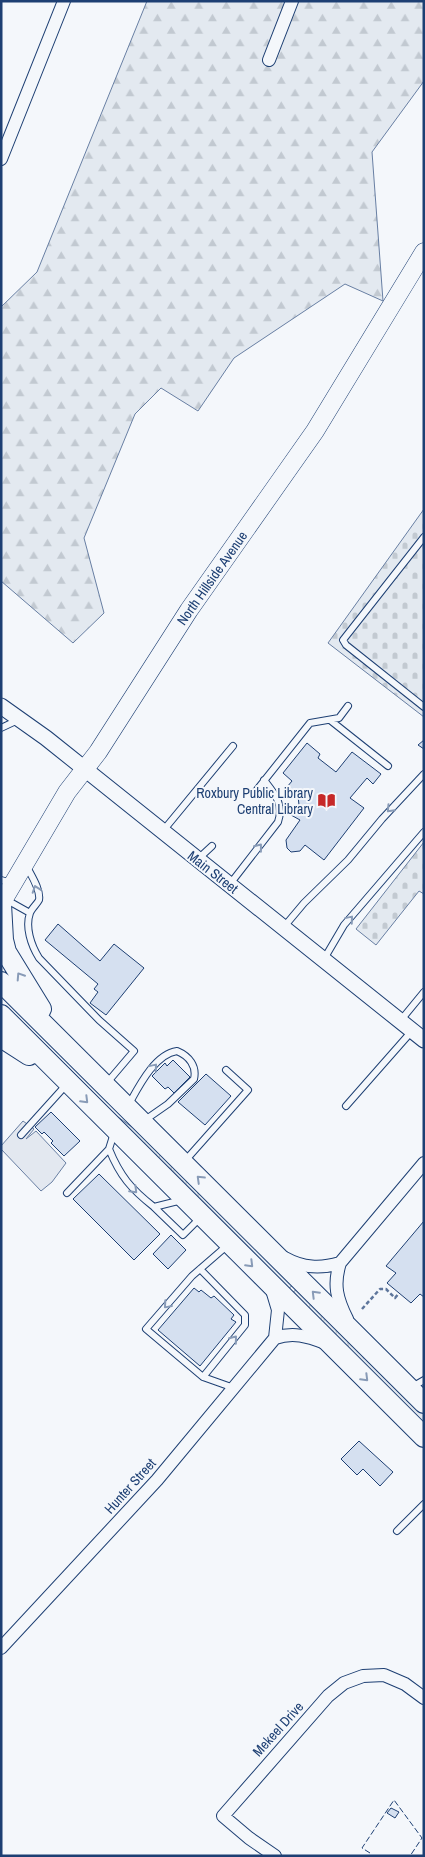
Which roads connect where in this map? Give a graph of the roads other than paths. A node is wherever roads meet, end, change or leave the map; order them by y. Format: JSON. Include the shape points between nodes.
{"nodes":[{"id":1,"x":64,"y":1,"type":"edge"},
{"id":2,"x":292,"y":1,"type":"edge"},
{"id":3,"x":269,"y":60,"type":"dead end"},
{"id":4,"x":1,"y":159,"type":"edge"},
{"id":5,"x":424,"y":252,"type":"edge"},
{"id":6,"x":424,"y":536,"type":"edge"},
{"id":7,"x":1,"y":706,"type":"edge"},
{"id":8,"x":348,"y":706,"type":"dead end"},
{"id":9,"x":424,"y":707,"type":"edge"},
{"id":10,"x":20,"y":719,"type":"junction"},
{"id":11,"x":330,"y":720,"type":"junction"},
{"id":12,"x":1,"y":728,"type":"edge"},
{"id":13,"x":233,"y":746,"type":"dead end"},
{"id":14,"x":388,"y":766,"type":"dead end"},
{"id":15,"x":84,"y":769,"type":"junction"},
{"id":16,"x":424,"y":774,"type":"edge"},
{"id":17,"x":264,"y":780,"type":"junction"},
{"id":18,"x":256,"y":791,"type":"dead end"},
{"id":19,"x":162,"y":832,"type":"junction"},
{"id":20,"x":424,"y":832,"type":"edge"},
{"id":21,"x":212,"y":846,"type":"dead end"},
{"id":22,"x":198,"y":860,"type":"junction"},
{"id":23,"x":26,"y":863,"type":"junction"},
{"id":24,"x":7,"y":882,"type":"edge"},
{"id":25,"x":229,"y":885,"type":"junction"},
{"id":26,"x":2,"y":902,"type":"edge"},
{"id":27,"x":30,"y":913,"type":"junction"},
{"id":28,"x":283,"y":928,"type":"junction"},
{"id":29,"x":324,"y":960,"type":"junction"},
{"id":30,"x":1,"y":982,"type":"edge"},
{"id":31,"x":424,"y":992,"type":"edge"},
{"id":32,"x":1,"y":1015,"type":"edge"},
{"id":33,"x":412,"y":1031,"type":"edge"},
{"id":34,"x":1,"y":1037,"type":"edge"},
{"id":35,"x":66,"y":1046,"type":"junction"},
{"id":36,"x":226,"y":1070,"type":"dead end"},
{"id":37,"x":66,"y":1082,"type":"junction"},
{"id":38,"x":105,"y":1085,"type":"junction"},
{"id":39,"x":346,"y":1106,"type":"dead end"},
{"id":40,"x":128,"y":1108,"type":"junction"},
{"id":41,"x":142,"y":1123,"type":"junction"},
{"id":42,"x":115,"y":1130,"type":"junction"},
{"id":43,"x":20,"y":1135,"type":"dead end"},
{"id":44,"x":109,"y":1149,"type":"junction"},
{"id":45,"x":183,"y":1163,"type":"junction"},
{"id":46,"x":424,"y":1163,"type":"edge"},
{"id":47,"x":67,"y":1193,"type":"dead end"},
{"id":48,"x":184,"y":1199,"type":"junction"},
{"id":49,"x":154,"y":1207,"type":"junction"},
{"id":50,"x":201,"y":1216,"type":"junction"},
{"id":51,"x":229,"y":1243,"type":"junction"},
{"id":52,"x":273,"y":1252,"type":"junction"},
{"id":53,"x":340,"y":1263,"type":"junction"},
{"id":54,"x":200,"y":1269,"type":"junction"},
{"id":55,"x":268,"y":1282,"type":"junction"},
{"id":56,"x":353,"y":1332,"type":"junction"},
{"id":57,"x":275,"y":1338,"type":"junction"},
{"id":58,"x":333,"y":1346,"type":"junction"},
{"id":59,"x":203,"y":1377,"type":"junction"},
{"id":60,"x":417,"y":1384,"type":"edge"},
{"id":61,"x":234,"y":1388,"type":"junction"},
{"id":62,"x":424,"y":1402,"type":"edge"},
{"id":63,"x":424,"y":1438,"type":"edge"},
{"id":64,"x":424,"y":1504,"type":"edge"},
{"id":65,"x":397,"y":1531,"type":"dead end"},
{"id":66,"x":1,"y":1648,"type":"edge"},
{"id":67,"x":424,"y":1698,"type":"edge"},
{"id":68,"x":275,"y":1856,"type":"edge"}],
"edges":[{"from":1,"to":4,"type":"street"},
{"from":2,"to":3,"type":"street"},
{"from":5,"to":15,"type":"main road","name":"North Hillside Avenue","via":[[314,431],[189,610]]},
{"from":6,"to":9,"type":"lane","via":[[342,640]]},
{"from":7,"to":10,"type":"street","name":"Main Street"},
{"from":8,"to":11,"type":"lane","via":[[339,718]]},
{"from":10,"to":12,"type":"lane"},
{"from":10,"to":15,"type":"street","name":"Main Street"},
{"from":11,"to":14,"type":"lane"},
{"from":11,"to":17,"type":"lane","via":[[310,723]]},
{"from":13,"to":19,"type":"lane"},
{"from":15,"to":19,"type":"street","name":"Main Street"},
{"from":15,"to":23,"type":"main road","name":"North Hillside Avenue"},
{"from":16,"to":28,"type":"lane","one_way":true},
{"from":17,"to":18,"type":"lane"},
{"from":25,"to":17,"type":"lane","one_way":true,"via":[[281,814],[279,799]]},
{"from":19,"to":22,"type":"street","name":"Main Street"},
{"from":29,"to":20,"type":"lane","one_way":true,"via":[[344,925]]},
{"from":21,"to":22,"type":"lane"},
{"from":22,"to":25,"type":"street","name":"Main Street"},
{"from":23,"to":24,"type":"main road","name":"North Hillside Avenue"},
{"from":27,"to":23,"type":"lane","one_way":true,"via":[[39,900]]},
{"from":24,"to":26,"type":"main road","name":"North Hillside Avenue"},
{"from":25,"to":28,"type":"street","name":"Main Street"},
{"from":26,"to":27,"type":"lane"},
{"from":35,"to":26,"type":"highway","one_way":true,"via":[[6,952]]},
{"from":27,"to":38,"type":"lane","via":[[29,936],[39,958],[134,1051]]},
{"from":28,"to":29,"type":"street","name":"Main Street"},
{"from":29,"to":33,"type":"street","name":"Main Street"},
{"from":30,"to":35,"type":"highway"},
{"from":31,"to":33,"type":"lane"},
{"from":32,"to":37,"type":"highway"},
{"from":33,"to":39,"type":"lane"},
{"from":34,"to":37,"type":"highway"},
{"from":35,"to":38,"type":"highway"},
{"from":36,"to":45,"type":"lane","via":[[248,1090]]},
{"from":37,"to":42,"type":"highway","one_way":true},
{"from":37,"to":43,"type":"lane"},
{"from":38,"to":40,"type":"highway"},
{"from":40,"to":41,"type":"highway"},
{"from":40,"to":41,"type":"lane","one_way":true,"via":[[144,1078],[160,1059],[177,1051],[188,1057],[194,1079]]},
{"from":41,"to":45,"type":"highway"},
{"from":42,"to":44,"type":"lane"},
{"from":42,"to":48,"type":"highway"},
{"from":44,"to":47,"type":"lane"},
{"from":44,"to":49,"type":"lane","one_way":true,"via":[[119,1172]]},
{"from":52,"to":45,"type":"highway","one_way":true},
{"from":46,"to":53,"type":"street"},
{"from":48,"to":49,"type":"lane"},
{"from":48,"to":50,"type":"highway"},
{"from":49,"to":50,"type":"lane","via":[[183,1235]]},
{"from":50,"to":51,"type":"highway"},
{"from":51,"to":54,"type":"lane"},
{"from":51,"to":55,"type":"highway","one_way":true},
{"from":52,"to":53,"type":"street","via":[[290,1261],[316,1268]]},
{"from":56,"to":52,"type":"highway","one_way":true},
{"from":53,"to":56,"type":"street","via":[[335,1278],[336,1293]]},
{"from":59,"to":54,"type":"lane","one_way":true,"via":[[245,1325],[245,1315]]},
{"from":54,"to":59,"type":"lane","one_way":true,"via":[[146,1329]]},
{"from":55,"to":57,"type":"street","via":[[278,1310]]},
{"from":55,"to":58,"type":"highway"},
{"from":56,"to":60,"type":"highway"},
{"from":57,"to":58,"type":"street","via":[[300,1334]]},
{"from":57,"to":61,"type":"street","name":"Hunter Street"},
{"from":58,"to":63,"type":"highway","one_way":true},
{"from":59,"to":61,"type":"lane"},
{"from":60,"to":62,"type":"highway"},
{"from":61,"to":66,"type":"street","name":"Hunter Street","via":[[157,1480]]},
{"from":64,"to":65,"type":"lane"},
{"from":67,"to":68,"type":"street","name":"Mekeel Drive","via":[[394,1678],[373,1674],[349,1681],[328,1696],[223,1816]]}]}
